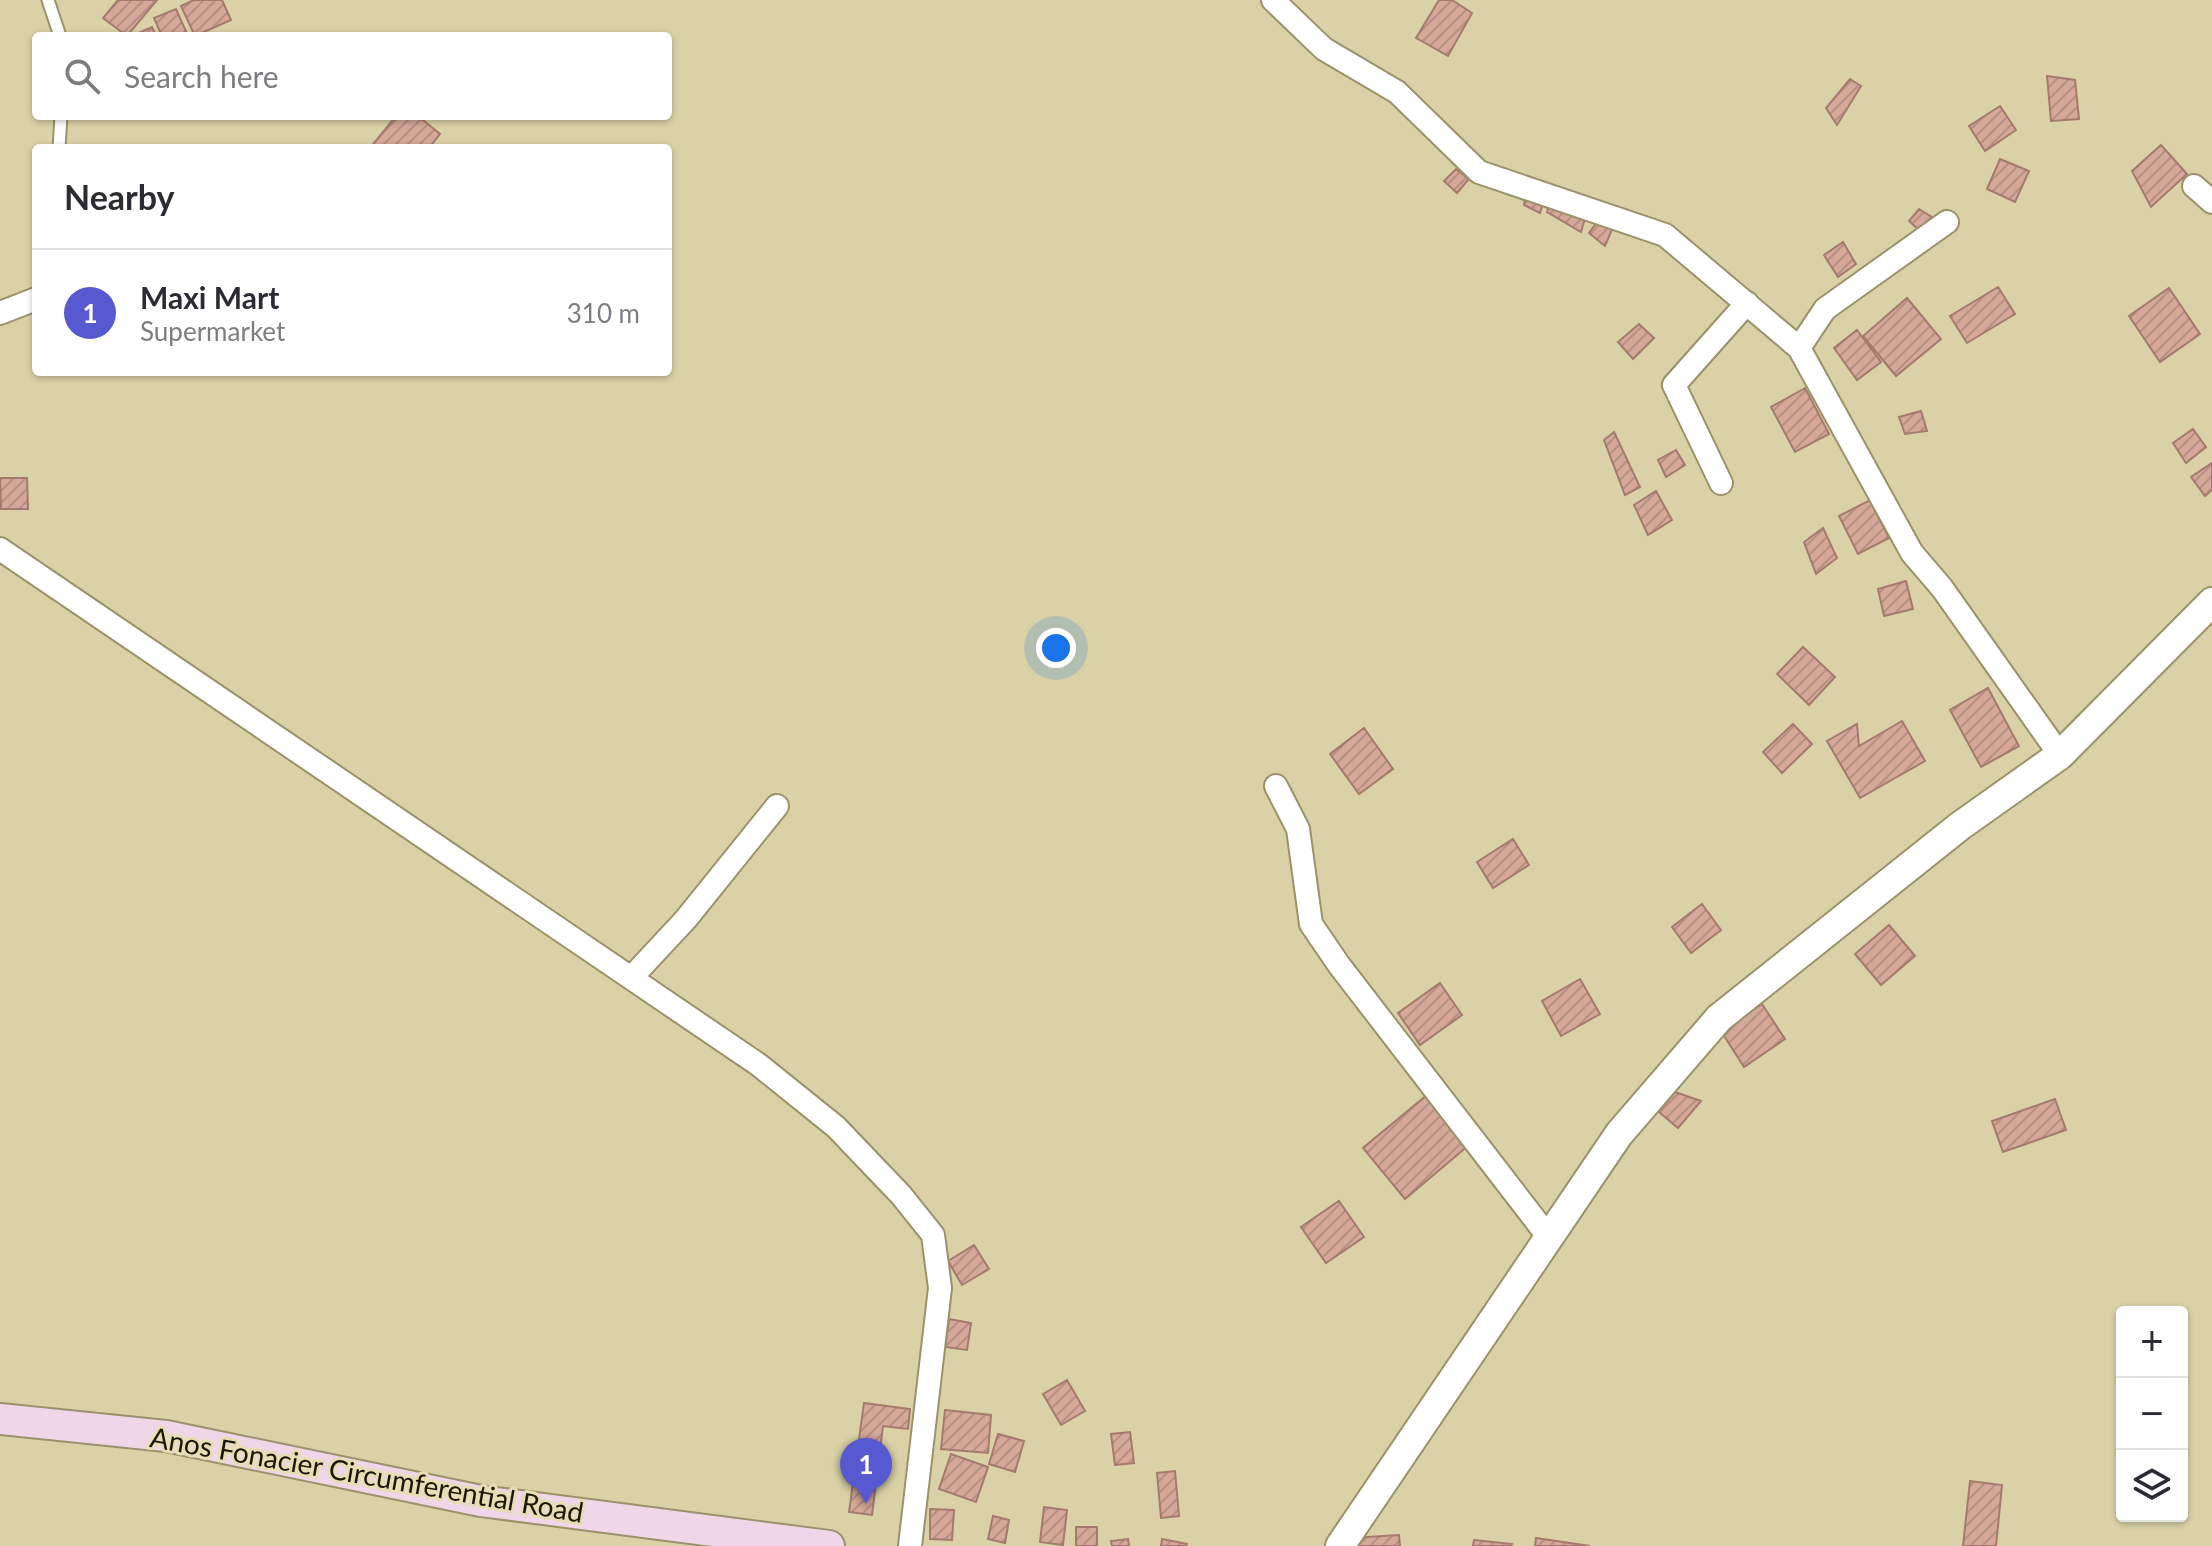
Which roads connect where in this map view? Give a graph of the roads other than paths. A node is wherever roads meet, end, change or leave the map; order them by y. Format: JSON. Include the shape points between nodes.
{"nodes":[{"id":1,"x":48,"y":0,"type":"edge"},
{"id":2,"x":1273,"y":0,"type":"edge"},
{"id":3,"x":59,"y":32,"type":"edge"},
{"id":4,"x":61,"y":120,"type":"edge"},
{"id":5,"x":59,"y":144,"type":"edge"},
{"id":6,"x":2194,"y":186,"type":"dead end"},
{"id":7,"x":2212,"y":202,"type":"edge"},
{"id":8,"x":1947,"y":222,"type":"dead end"},
{"id":9,"x":32,"y":301,"type":"edge"},
{"id":10,"x":1747,"y":303,"type":"junction"},
{"id":11,"x":0,"y":313,"type":"edge"},
{"id":12,"x":1799,"y":348,"type":"junction"},
{"id":13,"x":1721,"y":483,"type":"dead end"},
{"id":14,"x":0,"y":549,"type":"edge"},
{"id":15,"x":2212,"y":602,"type":"edge"},
{"id":16,"x":2060,"y":755,"type":"junction"},
{"id":17,"x":1276,"y":786,"type":"dead end"},
{"id":18,"x":777,"y":806,"type":"dead end"},
{"id":19,"x":631,"y":978,"type":"junction"},
{"id":20,"x":1550,"y":1239,"type":"junction"},
{"id":21,"x":0,"y":1419,"type":"edge"},
{"id":22,"x":829,"y":1546,"type":"edge"},
{"id":23,"x":910,"y":1546,"type":"edge"},
{"id":24,"x":1340,"y":1546,"type":"edge"}],
"edges":[{"from":1,"to":3,"type":"lane"},
{"from":2,"to":10,"type":"street","via":[[1324,49],[1397,92],[1479,172],[1665,235]]},
{"from":4,"to":5,"type":"lane"},
{"from":6,"to":7,"type":"street"},
{"from":8,"to":12,"type":"street","via":[[1825,309]]},
{"from":9,"to":11,"type":"street"},
{"from":10,"to":12,"type":"street"},
{"from":10,"to":13,"type":"street","via":[[1674,385]]},
{"from":12,"to":16,"type":"street","via":[[1912,553]]},
{"from":14,"to":19,"type":"street"},
{"from":15,"to":16,"type":"street"},
{"from":16,"to":20,"type":"street","via":[[1960,826],[1719,1018],[1619,1134]]},
{"from":17,"to":20,"type":"street","via":[[1298,829],[1311,924]]},
{"from":18,"to":19,"type":"street"},
{"from":19,"to":23,"type":"street","via":[[759,1065],[836,1127],[933,1235],[940,1288]]},
{"from":20,"to":24,"type":"street"},
{"from":21,"to":22,"type":"main road","name":"Anos Fonacier Circumferential Road","via":[[166,1436],[481,1501]]}]}
